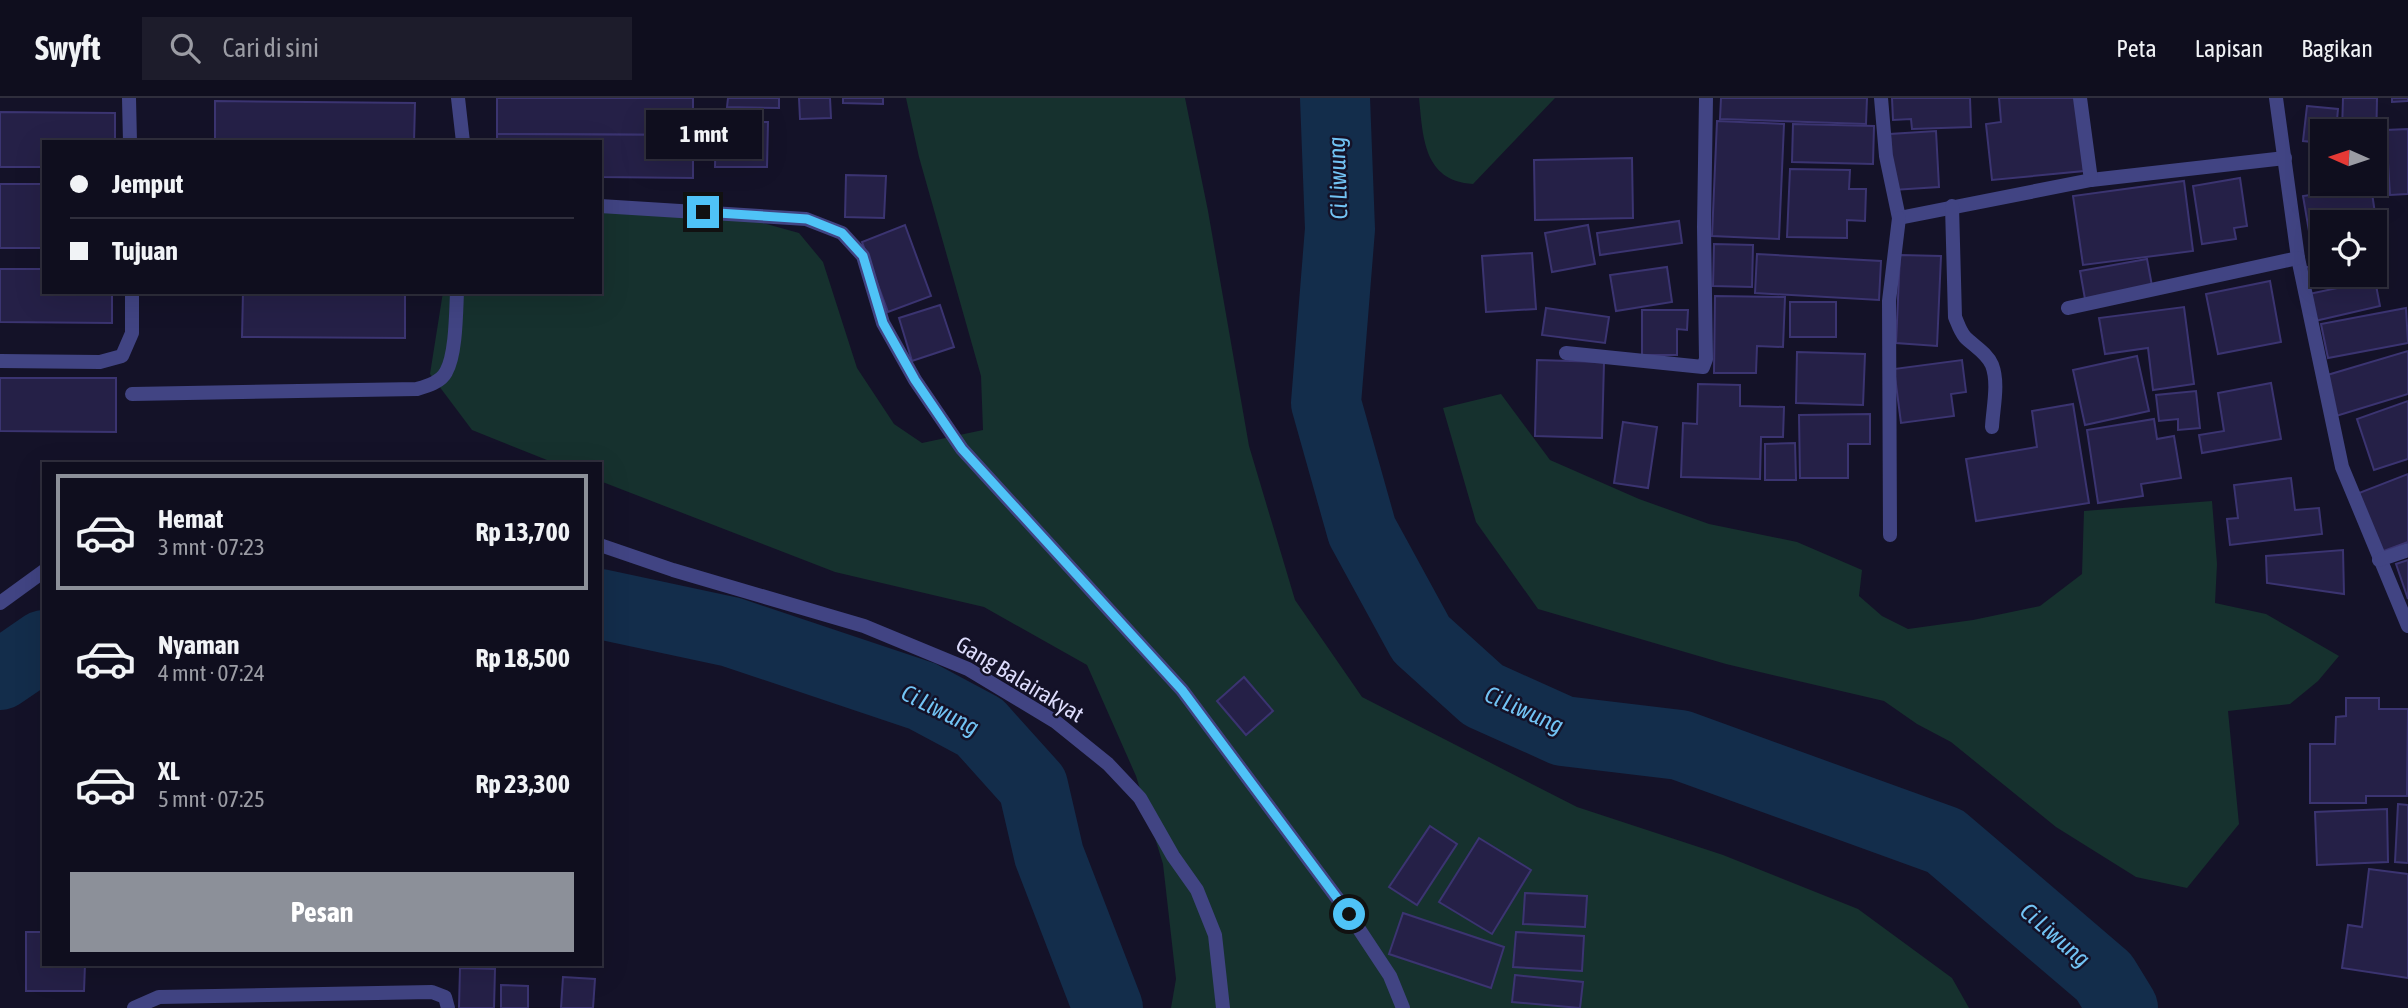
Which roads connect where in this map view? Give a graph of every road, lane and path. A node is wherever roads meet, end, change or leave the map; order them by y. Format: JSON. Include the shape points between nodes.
{"nodes":[{"id":1,"x":129,"y":98,"type":"edge"},
{"id":2,"x":458,"y":98,"type":"edge"},
{"id":3,"x":1706,"y":98,"type":"edge"},
{"id":4,"x":1881,"y":98,"type":"edge"},
{"id":5,"x":2080,"y":98,"type":"edge"},
{"id":6,"x":2276,"y":98,"type":"edge"},
{"id":7,"x":130,"y":140,"type":"edge"},
{"id":8,"x":463,"y":140,"type":"edge"},
{"id":9,"x":2285,"y":158,"type":"junction"},
{"id":10,"x":2091,"y":180,"type":"junction"},
{"id":11,"x":602,"y":206,"type":"edge"},
{"id":12,"x":1952,"y":206,"type":"junction"},
{"id":13,"x":1899,"y":218,"type":"junction"},
{"id":14,"x":2298,"y":258,"type":"junction"},
{"id":15,"x":132,"y":294,"type":"edge"},
{"id":16,"x":457,"y":294,"type":"edge"},
{"id":17,"x":2068,"y":308,"type":"dead end"},
{"id":18,"x":1566,"y":353,"type":"dead end"},
{"id":19,"x":0,"y":361,"type":"edge"},
{"id":20,"x":132,"y":394,"type":"dead end"},
{"id":21,"x":1992,"y":427,"type":"dead end"},
{"id":22,"x":1890,"y":535,"type":"dead end"},
{"id":23,"x":602,"y":546,"type":"edge"},
{"id":24,"x":2408,"y":550,"type":"edge"},
{"id":25,"x":2379,"y":560,"type":"junction"},
{"id":26,"x":42,"y":572,"type":"edge"},
{"id":27,"x":0,"y":603,"type":"edge"},
{"id":28,"x":2408,"y":626,"type":"edge"},
{"id":29,"x":134,"y":1008,"type":"edge"},
{"id":30,"x":448,"y":1008,"type":"edge"},
{"id":31,"x":1223,"y":1008,"type":"edge"},
{"id":32,"x":1403,"y":1008,"type":"edge"}],
"edges":[{"from":1,"to":7,"type":"street"},
{"from":2,"to":8,"type":"street"},
{"from":3,"to":18,"type":"street","via":[[1703,367]]},
{"from":4,"to":13,"type":"street","via":[[1886,156]]},
{"from":5,"to":10,"type":"street"},
{"from":6,"to":9,"type":"street"},
{"from":9,"to":10,"type":"street"},
{"from":9,"to":14,"type":"street"},
{"from":10,"to":12,"type":"street"},
{"from":11,"to":32,"type":"street","via":[[807,219],[842,233],[863,256],[883,323],[962,449],[1182,690],[1349,914],[1390,976]]},
{"from":12,"to":13,"type":"street"},
{"from":12,"to":21,"type":"street","via":[[1955,317],[1966,338],[1992,364]]},
{"from":13,"to":22,"type":"street","via":[[1889,302]]},
{"from":14,"to":17,"type":"street"},
{"from":14,"to":25,"type":"street","via":[[2342,467]]},
{"from":15,"to":19,"type":"street","via":[[132,333],[122,356],[100,362]]},
{"from":16,"to":20,"type":"street","via":[[447,372],[431,385],[417,389]]},
{"from":23,"to":31,"type":"street","name":"Gang Balairakyat","via":[[864,626],[968,669],[1056,722],[1108,764],[1140,799],[1197,890],[1215,935]]},
{"from":24,"to":25,"type":"street"},
{"from":25,"to":28,"type":"street"},
{"from":26,"to":27,"type":"street"},
{"from":29,"to":30,"type":"street","via":[[159,997],[432,992],[445,997]]}]}
